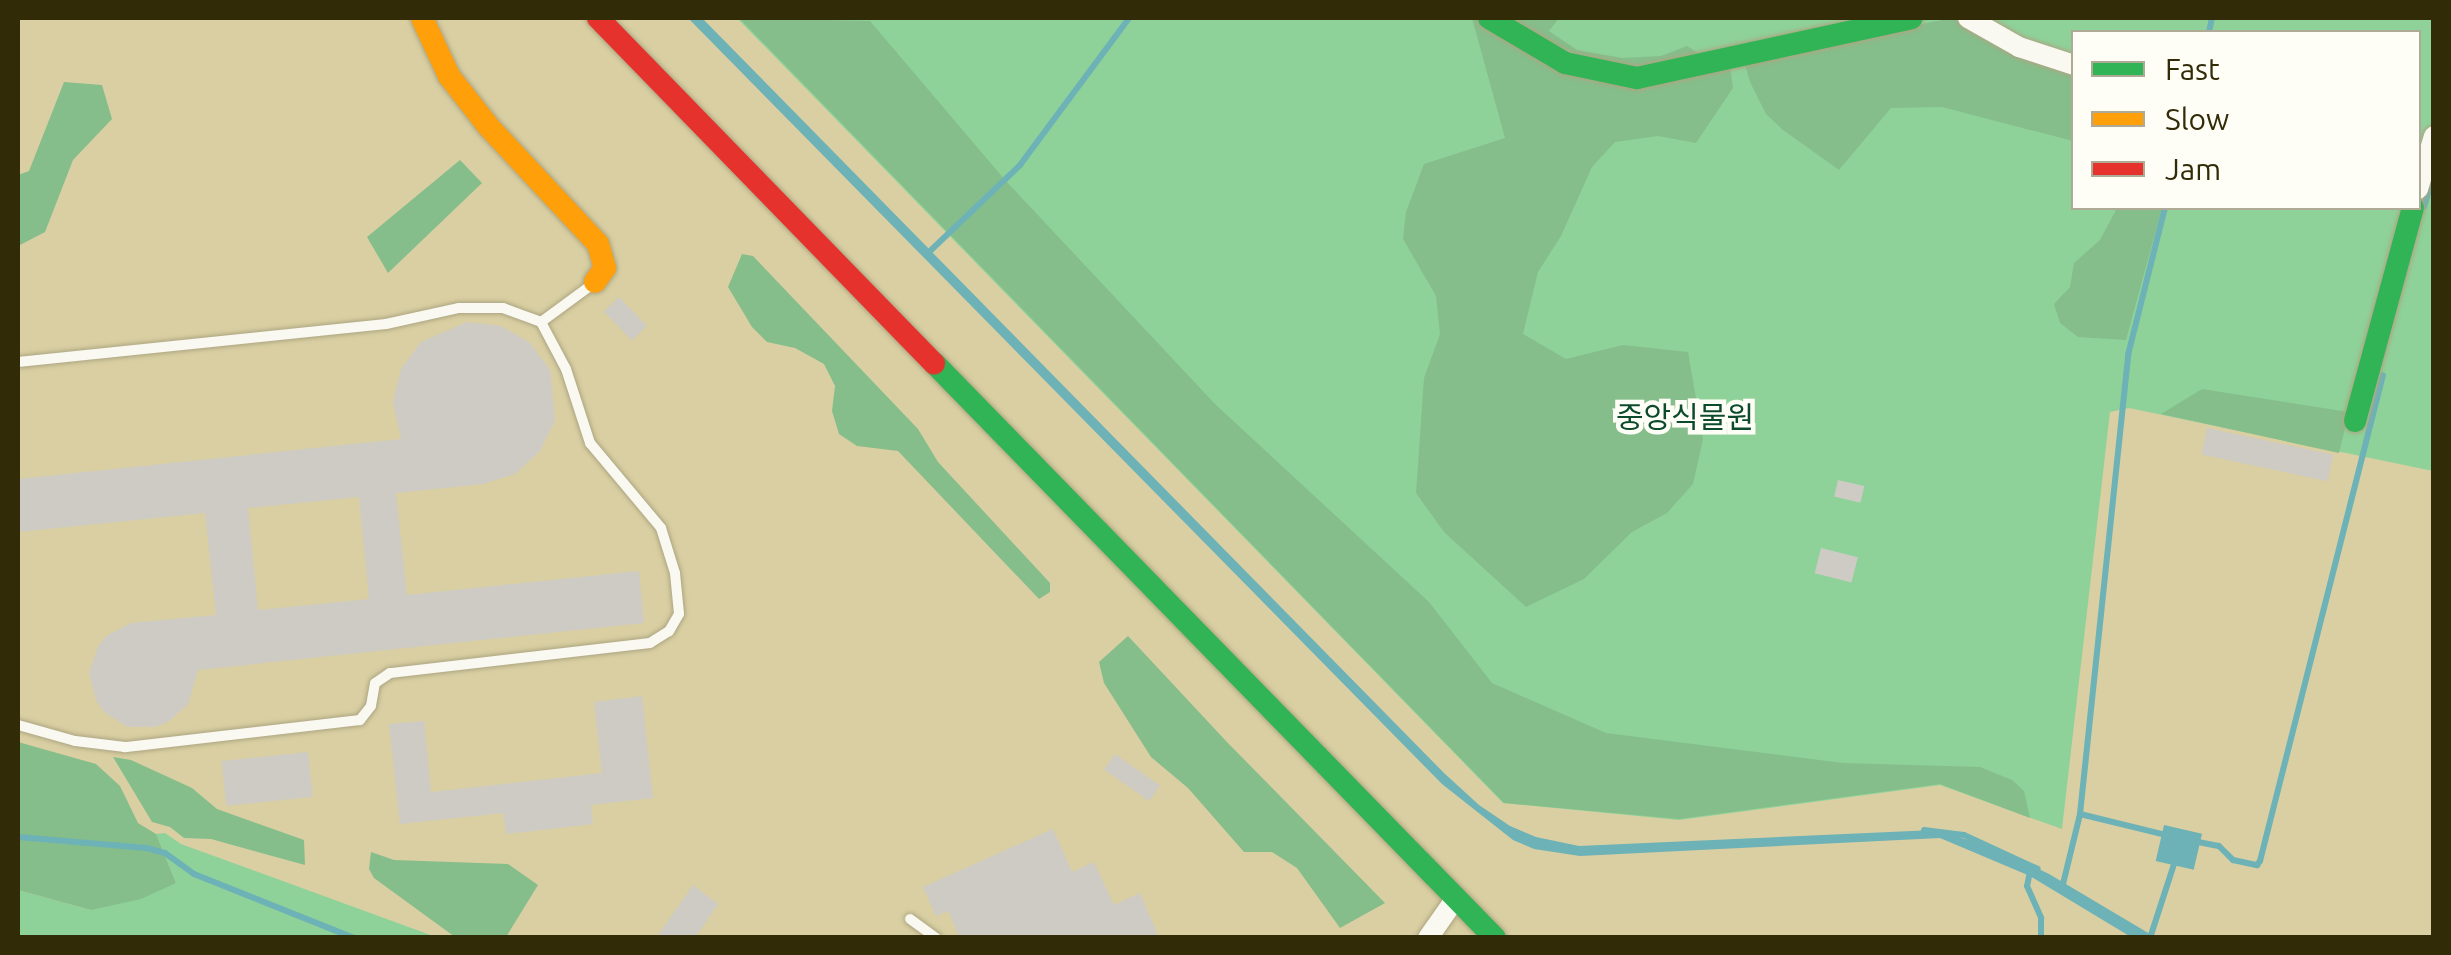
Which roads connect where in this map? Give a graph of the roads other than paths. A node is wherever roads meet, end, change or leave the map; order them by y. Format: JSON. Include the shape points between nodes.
{"nodes":[{"id":1,"x":422,"y":18,"type":"edge"},
{"id":2,"x":598,"y":18,"type":"edge"},
{"id":3,"x":1489,"y":18,"type":"edge"},
{"id":4,"x":1912,"y":18,"type":"edge"},
{"id":5,"x":1968,"y":18,"type":"edge"},
{"id":6,"x":2071,"y":64,"type":"edge"},
{"id":7,"x":2434,"y":136,"type":"edge"},
{"id":8,"x":2426,"y":165,"type":"edge"},
{"id":9,"x":2412,"y":210,"type":"edge"},
{"id":10,"x":595,"y":282,"type":"joint"},
{"id":11,"x":541,"y":322,"type":"junction"},
{"id":12,"x":18,"y":362,"type":"edge"},
{"id":13,"x":2355,"y":421,"type":"dead end"},
{"id":14,"x":18,"y":724,"type":"edge"},
{"id":15,"x":1456,"y":898,"type":"junction"},
{"id":16,"x":910,"y":919,"type":"dead end"},
{"id":17,"x":936,"y":938,"type":"edge"},
{"id":18,"x":1428,"y":938,"type":"edge"},
{"id":19,"x":1496,"y":938,"type":"edge"}],
"edges":[{"from":1,"to":10,"type":"main road","via":[[449,76],[598,244],[605,268]]},
{"from":2,"to":15,"type":"main road"},
{"from":3,"to":4,"type":"main road","via":[[1565,62],[1638,78]]},
{"from":5,"to":6,"type":"street","via":[[2019,47]]},
{"from":7,"to":8,"type":"street"},
{"from":9,"to":13,"type":"main road"},
{"from":10,"to":11,"type":"lane"},
{"from":11,"to":12,"type":"lane","via":[[503,308],[459,308],[386,324]]},
{"from":11,"to":14,"type":"lane","via":[[566,370],[590,443],[661,528],[680,614],[670,631],[650,644],[390,673],[376,683],[360,720],[125,747]]},
{"from":15,"to":18,"type":"street"},
{"from":15,"to":19,"type":"main road"},
{"from":16,"to":17,"type":"lane"}]}
